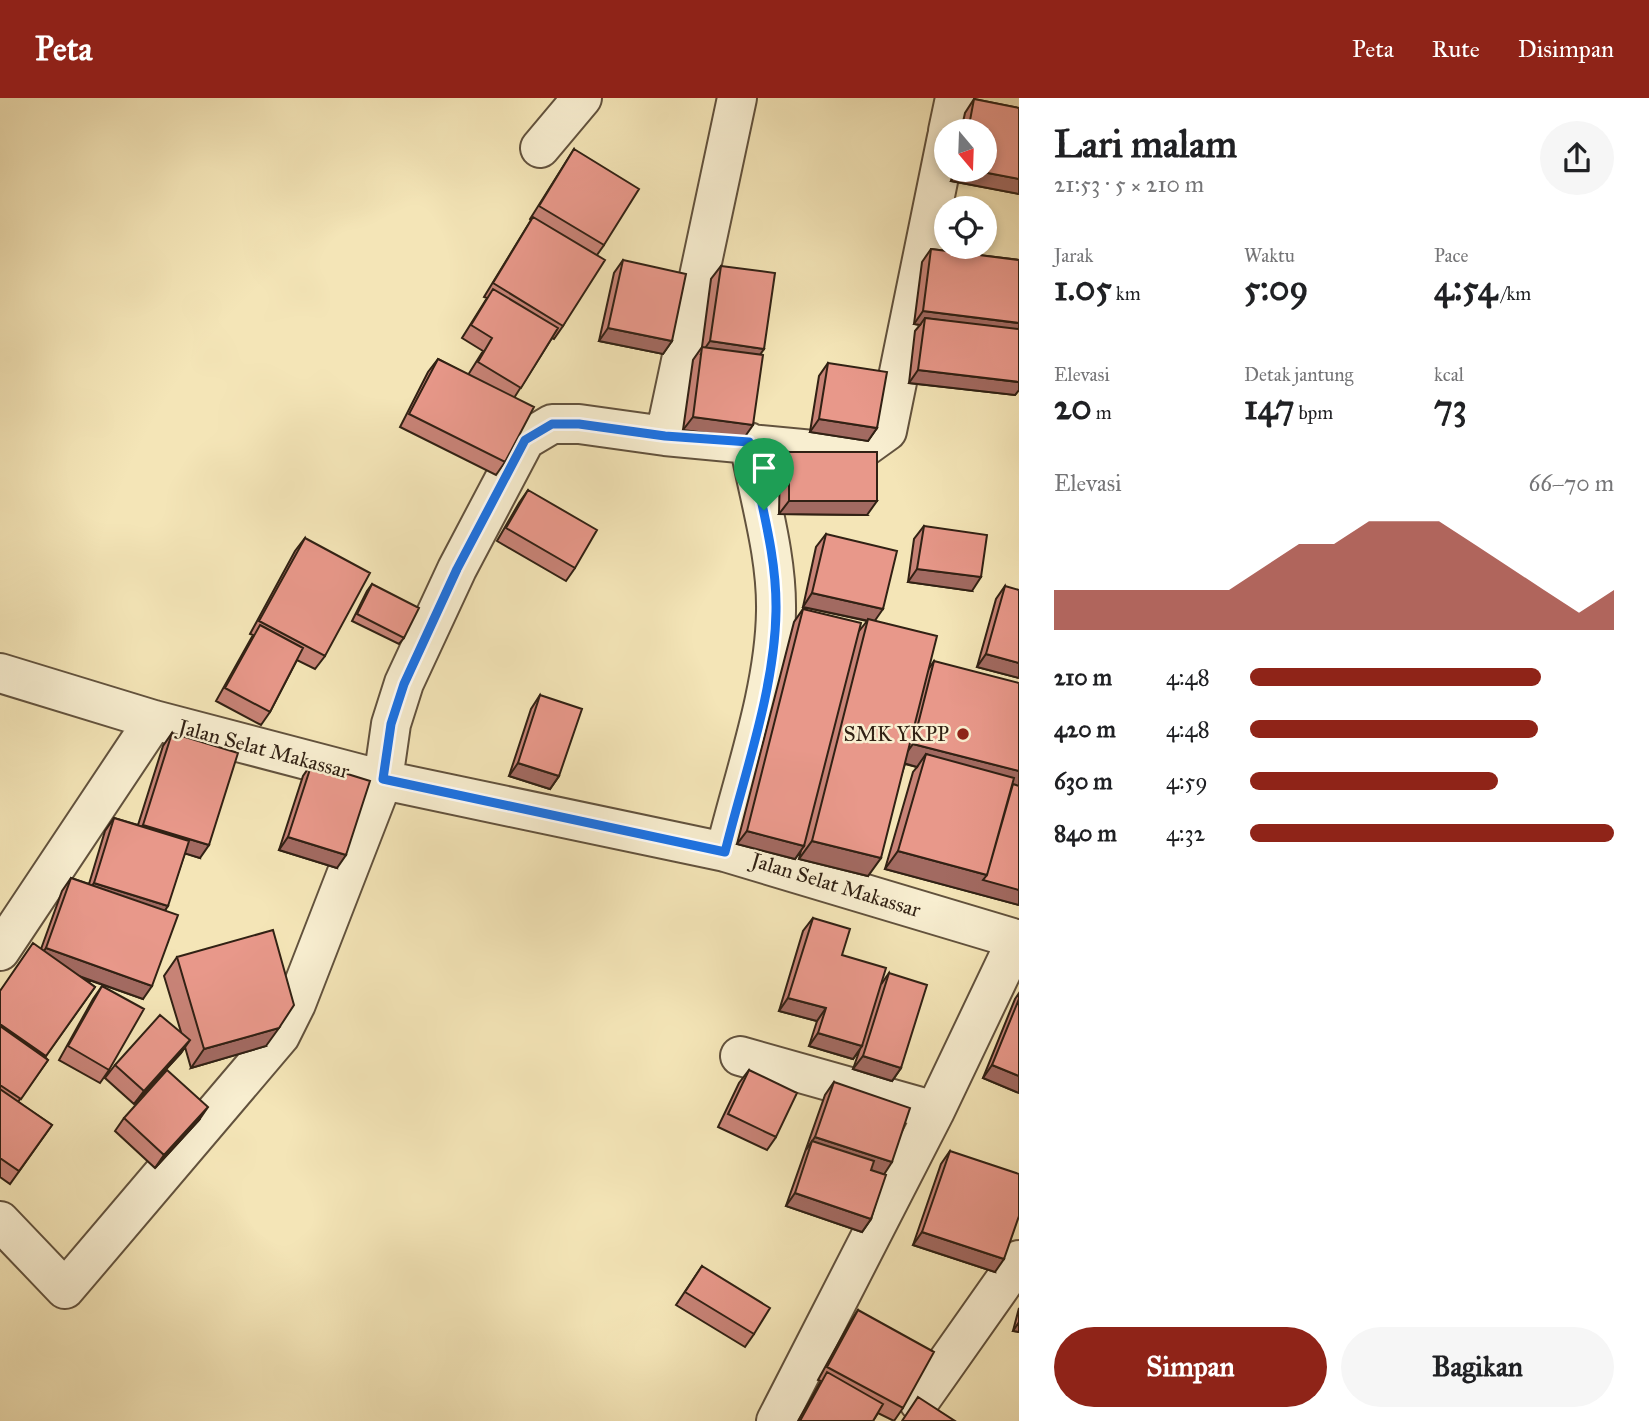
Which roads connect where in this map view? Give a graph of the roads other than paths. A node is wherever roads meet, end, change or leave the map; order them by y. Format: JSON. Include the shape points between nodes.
{"nodes":[{"id":1,"x":583,"y":98,"type":"edge"},
{"id":2,"x":737,"y":98,"type":"edge"},
{"id":3,"x":955,"y":98,"type":"edge"},
{"id":4,"x":951,"y":119,"type":"edge"},
{"id":5,"x":540,"y":148,"type":"dead end"},
{"id":6,"x":938,"y":182,"type":"edge"},
{"id":7,"x":665,"y":436,"type":"junction"},
{"id":8,"x":749,"y":442,"type":"junction"},
{"id":9,"x":0,"y":673,"type":"edge"},
{"id":10,"x":154,"y":720,"type":"junction"},
{"id":11,"x":383,"y":779,"type":"junction"},
{"id":12,"x":725,"y":852,"type":"junction"},
{"id":13,"x":1018,"y":939,"type":"edge"},
{"id":14,"x":0,"y":951,"type":"edge"},
{"id":15,"x":740,"y":1056,"type":"dead end"},
{"id":16,"x":935,"y":1111,"type":"junction"},
{"id":17,"x":0,"y":1222,"type":"edge"},
{"id":18,"x":1019,"y":1261,"type":"edge"},
{"id":19,"x":919,"y":1402,"type":"edge"},
{"id":20,"x":776,"y":1421,"type":"edge"}],
"edges":[{"from":1,"to":5,"type":"street"},
{"from":2,"to":7,"type":"street"},
{"from":3,"to":4,"type":"street"},
{"from":6,"to":8,"type":"street","via":[[887,431],[855,454]]},
{"from":7,"to":8,"type":"street"},
{"from":7,"to":11,"type":"street","via":[[552,424],[525,440],[457,569],[404,684],[391,724]]},
{"from":8,"to":12,"type":"street","via":[[770,543],[776,610],[770,672]]},
{"from":9,"to":10,"type":"street","name":"Jalan Selat Makassar"},
{"from":10,"to":11,"type":"street","name":"Jalan Selat Makassar"},
{"from":10,"to":14,"type":"street"},
{"from":11,"to":12,"type":"street","name":"Jalan Selat Makassar"},
{"from":11,"to":17,"type":"street","via":[[280,1036],[65,1289]]},
{"from":12,"to":13,"type":"street","name":"Jalan Selat Makassar"},
{"from":13,"to":16,"type":"street"},
{"from":15,"to":16,"type":"street"},
{"from":16,"to":20,"type":"street"},
{"from":18,"to":19,"type":"street"}]}
